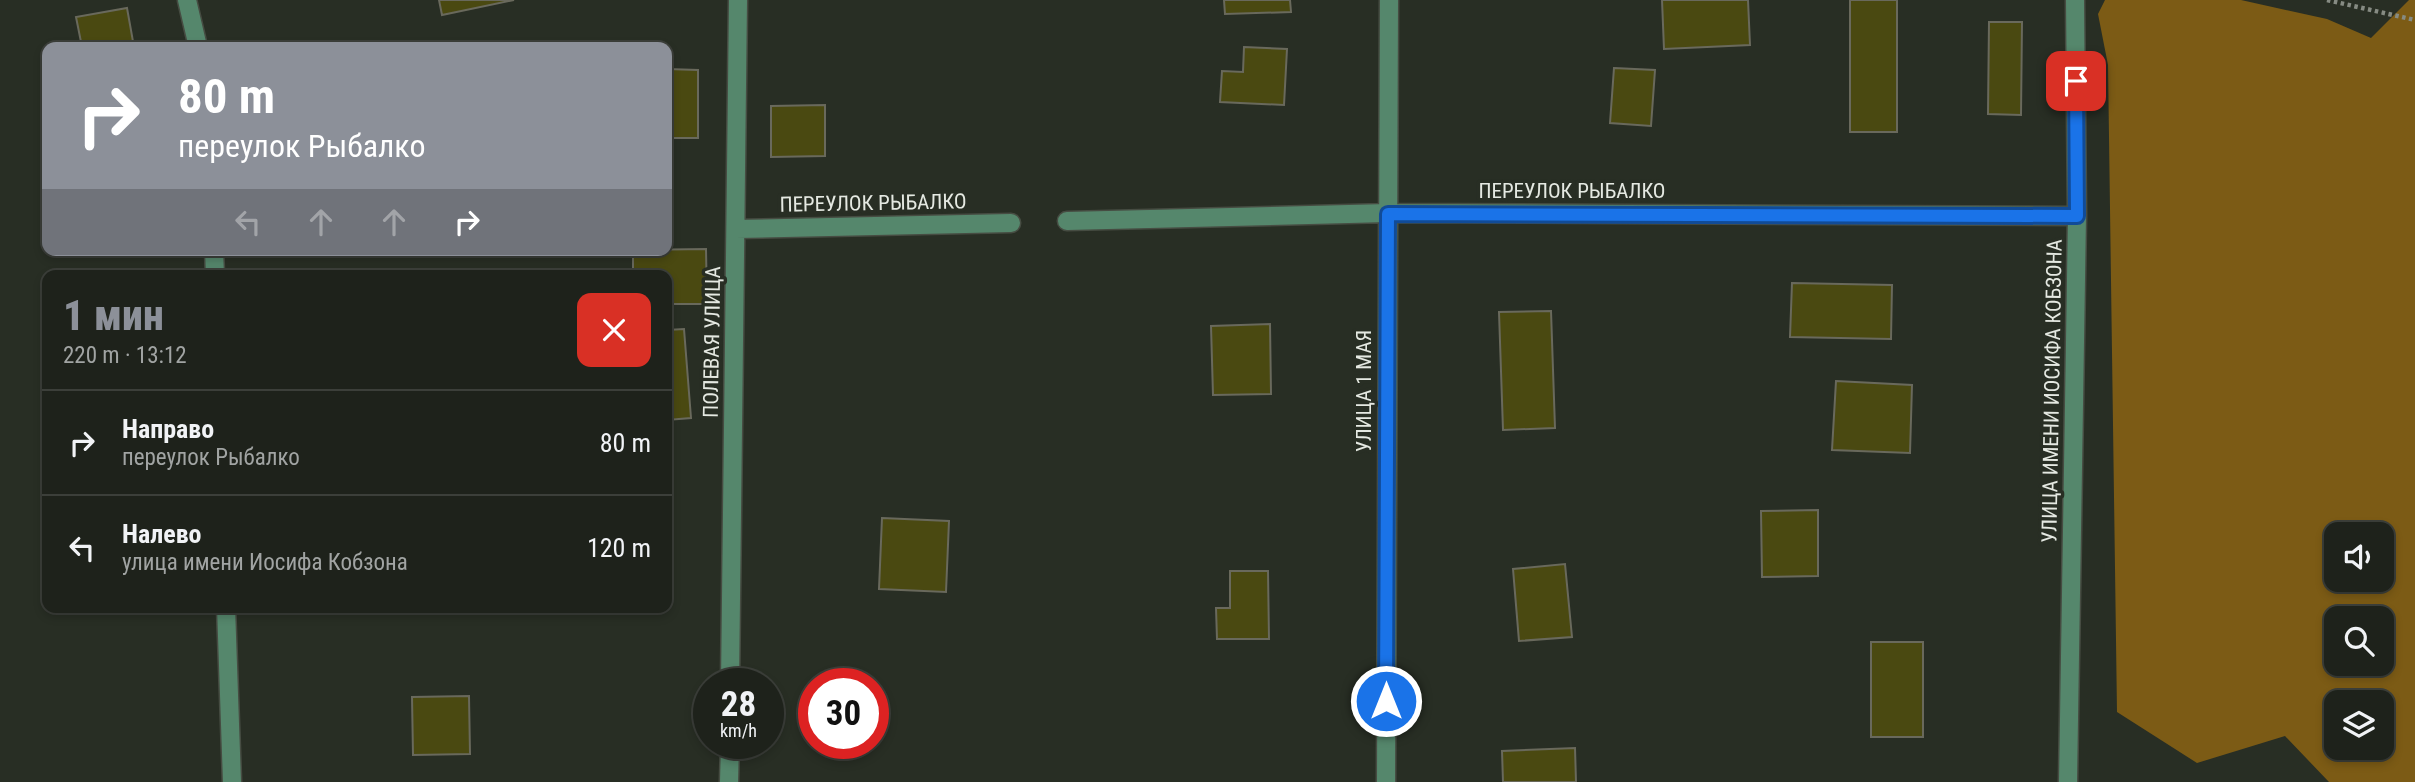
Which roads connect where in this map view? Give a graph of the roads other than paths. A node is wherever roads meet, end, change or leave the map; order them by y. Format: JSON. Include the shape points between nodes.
{"nodes":[{"id":1,"x":187,"y":0,"type":"edge"},
{"id":2,"x":738,"y":0,"type":"edge"},
{"id":3,"x":1389,"y":0,"type":"edge"},
{"id":4,"x":2075,"y":0,"type":"edge"},
{"id":5,"x":197,"y":42,"type":"edge"},
{"id":6,"x":1388,"y":214,"type":"junction"},
{"id":7,"x":2077,"y":216,"type":"junction"},
{"id":8,"x":1067,"y":221,"type":"dead end"},
{"id":9,"x":1012,"y":223,"type":"dead end"},
{"id":10,"x":736,"y":229,"type":"junction"},
{"id":11,"x":226,"y":613,"type":"edge"},
{"id":12,"x":730,"y":668,"type":"edge"},
{"id":13,"x":730,"y":759,"type":"edge"},
{"id":14,"x":232,"y":782,"type":"edge"},
{"id":15,"x":729,"y":782,"type":"edge"},
{"id":16,"x":1386,"y":782,"type":"edge"},
{"id":17,"x":2068,"y":782,"type":"edge"}],
"edges":[{"from":1,"to":5,"type":"street"},
{"from":2,"to":10,"type":"street","name":"ПОЛЕВАЯ УЛИЦА"},
{"from":3,"to":6,"type":"street","name":"УЛИЦА 1 МАЯ"},
{"from":4,"to":7,"type":"street","name":"УЛИЦА ИМЕНИ ИОСИФА КОБЗОНА"},
{"from":6,"to":7,"type":"street","name":"ПЕРЕУЛОК РЫБАЛКО"},
{"from":6,"to":8,"type":"street","name":"ПЕРЕУЛОК РЫБАЛКО"},
{"from":6,"to":16,"type":"street","name":"УЛИЦА 1 МАЯ"},
{"from":7,"to":17,"type":"street","name":"УЛИЦА ИМЕНИ ИОСИФА КОБЗОНА"},
{"from":9,"to":10,"type":"street","name":"ПЕРЕУЛОК РЫБАЛКО"},
{"from":10,"to":12,"type":"street","name":"ПОЛЕВАЯ УЛИЦА"},
{"from":11,"to":14,"type":"street"},
{"from":13,"to":15,"type":"street"}]}
